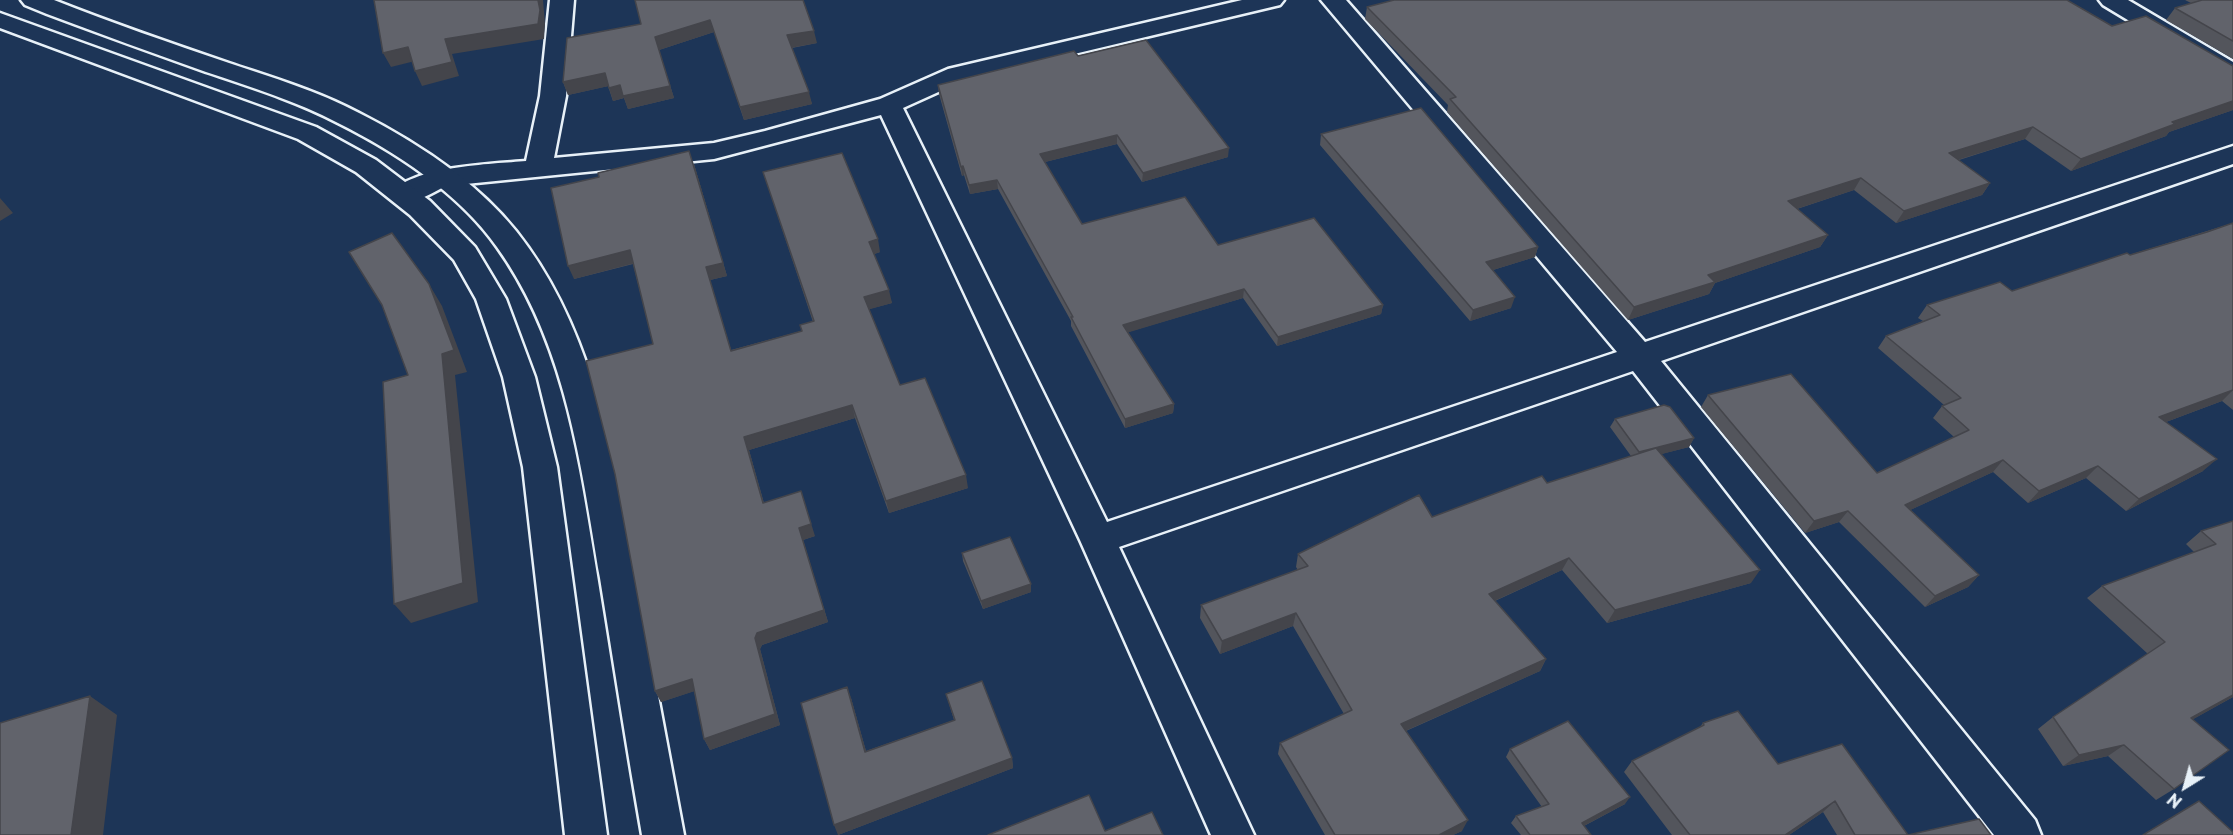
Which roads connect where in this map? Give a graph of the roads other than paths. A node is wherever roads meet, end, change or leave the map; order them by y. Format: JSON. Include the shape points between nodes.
{"nodes":[{"id":1,"x":94,"y":0,"type":"edge"},
{"id":2,"x":562,"y":0,"type":"edge"},
{"id":3,"x":1272,"y":0,"type":"edge"},
{"id":4,"x":1334,"y":0,"type":"edge"},
{"id":5,"x":2111,"y":0,"type":"edge"},
{"id":6,"x":43,"y":4,"type":"edge"},
{"id":7,"x":9,"y":24,"type":"edge"},
{"id":8,"x":2233,"y":73,"type":"edge"},
{"id":9,"x":889,"y":105,"type":"junction"},
{"id":10,"x":2233,"y":155,"type":"edge"},
{"id":11,"x":538,"y":169,"type":"junction"},
{"id":12,"x":441,"y":178,"type":"junction"},
{"id":13,"x":405,"y":195,"type":"junction"},
{"id":14,"x":1639,"y":356,"type":"junction"},
{"id":15,"x":1098,"y":540,"type":"junction"},
{"id":16,"x":586,"y":835,"type":"edge"},
{"id":17,"x":663,"y":835,"type":"edge"},
{"id":18,"x":1233,"y":835,"type":"edge"},
{"id":19,"x":2020,"y":835,"type":"edge"}],
"edges":[{"from":1,"to":6,"type":"street"},
{"from":2,"to":11,"type":"street","via":[[553,96]]},
{"from":3,"to":9,"type":"street","via":[[957,74]]},
{"from":4,"to":14,"type":"street"},
{"from":5,"to":8,"type":"street"},
{"from":6,"to":7,"type":"street"},
{"from":6,"to":12,"type":"street","via":[[305,98],[388,141]]},
{"from":7,"to":13,"type":"street","via":[[307,133],[366,165]]},
{"from":9,"to":11,"type":"street","via":[[714,151]]},
{"from":9,"to":15,"type":"street"},
{"from":10,"to":14,"type":"street"},
{"from":11,"to":12,"type":"street"},
{"from":12,"to":13,"type":"street"},
{"from":12,"to":17,"type":"street","via":[[506,238],[539,291],[567,354],[595,446]]},
{"from":13,"to":16,"type":"street","via":[[465,254],[490,299],[519,377],[540,467]]},
{"from":14,"to":15,"type":"street"},
{"from":14,"to":19,"type":"street"},
{"from":15,"to":18,"type":"street"}]}
